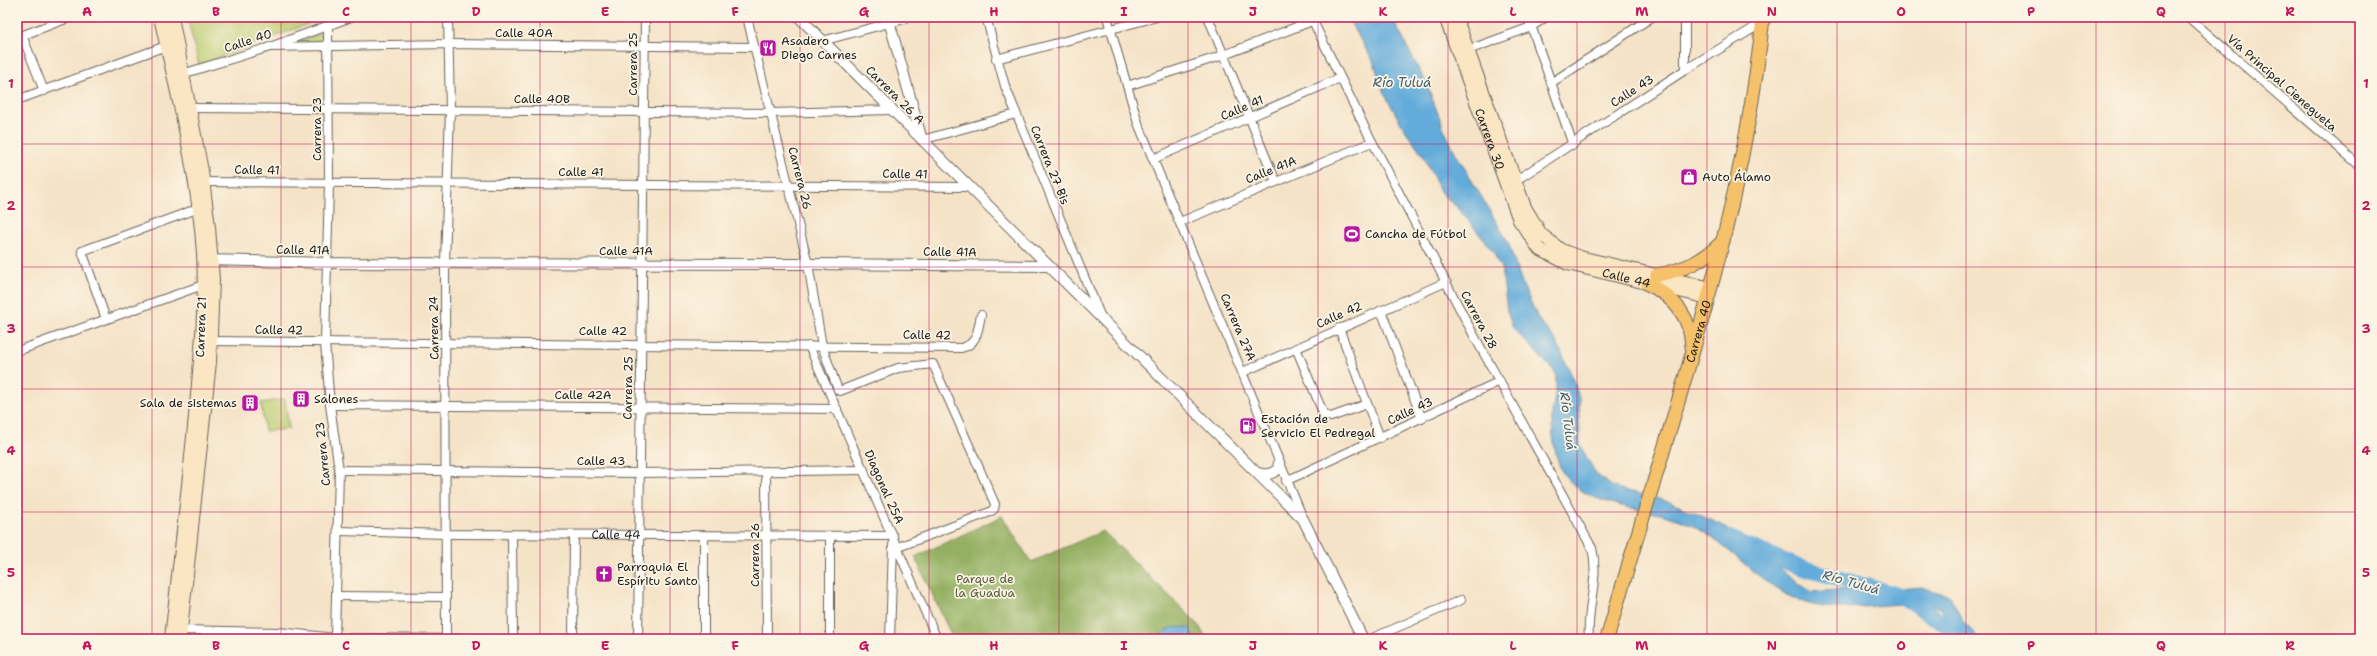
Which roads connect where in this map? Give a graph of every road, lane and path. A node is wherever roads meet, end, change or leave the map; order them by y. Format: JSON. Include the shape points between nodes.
{"nodes":[{"id":1,"x":71,"y":17,"type":"edge"},
{"id":2,"x":160,"y":17,"type":"edge"},
{"id":3,"x":172,"y":17,"type":"edge"},
{"id":4,"x":351,"y":17,"type":"edge"},
{"id":5,"x":448,"y":17,"type":"edge"},
{"id":6,"x":644,"y":17,"type":"edge"},
{"id":7,"x":747,"y":17,"type":"edge"},
{"id":8,"x":912,"y":17,"type":"edge"},
{"id":9,"x":986,"y":17,"type":"edge"},
{"id":10,"x":1108,"y":17,"type":"edge"},
{"id":11,"x":1158,"y":17,"type":"edge"},
{"id":12,"x":1208,"y":17,"type":"edge"},
{"id":13,"x":1445,"y":17,"type":"edge"},
{"id":14,"x":1456,"y":17,"type":"edge"},
{"id":15,"x":1528,"y":17,"type":"edge"},
{"id":16,"x":1546,"y":17,"type":"edge"},
{"id":17,"x":1652,"y":17,"type":"edge"},
{"id":18,"x":1685,"y":17,"type":"edge"},
{"id":19,"x":2188,"y":17,"type":"edge"},
{"id":20,"x":802,"y":19,"type":"edge"},
{"id":21,"x":1311,"y":19,"type":"edge"},
{"id":22,"x":889,"y":20,"type":"edge"},
{"id":23,"x":1762,"y":20,"type":"edge"},
{"id":24,"x":328,"y":26,"type":"junction"},
{"id":25,"x":1531,"y":27,"type":"junction"},
{"id":26,"x":1110,"y":29,"type":"junction"},
{"id":27,"x":19,"y":36,"type":"edge"},
{"id":28,"x":822,"y":41,"type":"junction"},
{"id":29,"x":449,"y":44,"type":"junction"},
{"id":30,"x":645,"y":45,"type":"junction"},
{"id":31,"x":166,"y":46,"type":"junction"},
{"id":32,"x":328,"y":46,"type":"junction"},
{"id":33,"x":754,"y":47,"type":"junction"},
{"id":34,"x":270,"y":48,"type":"junction"},
{"id":35,"x":1224,"y":55,"type":"junction"},
{"id":36,"x":1467,"y":58,"type":"junction"},
{"id":37,"x":996,"y":59,"type":"junction"},
{"id":38,"x":1685,"y":70,"type":"junction"},
{"id":39,"x":179,"y":75,"type":"junction"},
{"id":40,"x":1340,"y":78,"type":"junction"},
{"id":41,"x":1551,"y":83,"type":"junction"},
{"id":42,"x":1127,"y":86,"type":"junction"},
{"id":43,"x":44,"y":91,"type":"junction"},
{"id":44,"x":17,"y":100,"type":"edge"},
{"id":45,"x":191,"y":108,"type":"junction"},
{"id":46,"x":329,"y":109,"type":"junction"},
{"id":47,"x":450,"y":110,"type":"junction"},
{"id":48,"x":892,"y":110,"type":"junction"},
{"id":49,"x":644,"y":111,"type":"junction"},
{"id":50,"x":770,"y":113,"type":"junction"},
{"id":51,"x":1016,"y":114,"type":"junction"},
{"id":52,"x":1250,"y":118,"type":"junction"},
{"id":53,"x":922,"y":140,"type":"junction"},
{"id":54,"x":1372,"y":142,"type":"junction"},
{"id":55,"x":1573,"y":145,"type":"junction"},
{"id":56,"x":1153,"y":159,"type":"junction"},
{"id":57,"x":2360,"y":166,"type":"edge"},
{"id":58,"x":1515,"y":181,"type":"junction"},
{"id":59,"x":198,"y":182,"type":"junction"},
{"id":60,"x":1276,"y":182,"type":"junction"},
{"id":61,"x":329,"y":183,"type":"junction"},
{"id":62,"x":447,"y":183,"type":"junction"},
{"id":63,"x":790,"y":184,"type":"junction"},
{"id":64,"x":644,"y":185,"type":"junction"},
{"id":65,"x":969,"y":187,"type":"junction"},
{"id":66,"x":202,"y":206,"type":"junction"},
{"id":67,"x":1180,"y":222,"type":"junction"},
{"id":68,"x":1534,"y":235,"type":"junction"},
{"id":69,"x":1723,"y":241,"type":"junction"},
{"id":70,"x":1550,"y":250,"type":"joint"},
{"id":71,"x":207,"y":260,"type":"junction"},
{"id":72,"x":328,"y":263,"type":"junction"},
{"id":73,"x":445,"y":263,"type":"junction"},
{"id":74,"x":641,"y":264,"type":"junction"},
{"id":75,"x":808,"y":264,"type":"junction"},
{"id":76,"x":1049,"y":266,"type":"junction"},
{"id":77,"x":1653,"y":280,"type":"junction"},
{"id":78,"x":1446,"y":282,"type":"junction"},
{"id":79,"x":203,"y":285,"type":"junction"},
{"id":80,"x":1710,"y":293,"type":"junction"},
{"id":81,"x":1381,"y":310,"type":"junction"},
{"id":82,"x":981,"y":314,"type":"dead end"},
{"id":83,"x":1101,"y":318,"type":"junction"},
{"id":84,"x":106,"y":319,"type":"junction"},
{"id":85,"x":1339,"y":328,"type":"junction"},
{"id":86,"x":206,"y":341,"type":"junction"},
{"id":87,"x":325,"y":342,"type":"junction"},
{"id":88,"x":447,"y":343,"type":"junction"},
{"id":89,"x":641,"y":344,"type":"junction"},
{"id":90,"x":809,"y":346,"type":"junction"},
{"id":91,"x":822,"y":346,"type":"junction"},
{"id":92,"x":1296,"y":348,"type":"junction"},
{"id":93,"x":17,"y":351,"type":"edge"},
{"id":94,"x":1693,"y":356,"type":"junction"},
{"id":95,"x":1243,"y":372,"type":"junction"},
{"id":96,"x":1500,"y":381,"type":"junction"},
{"id":97,"x":1367,"y":404,"type":"junction"},
{"id":98,"x":330,"y":405,"type":"junction"},
{"id":99,"x":447,"y":406,"type":"junction"},
{"id":100,"x":640,"y":408,"type":"junction"},
{"id":101,"x":837,"y":409,"type":"junction"},
{"id":102,"x":1422,"y":419,"type":"junction"},
{"id":103,"x":1380,"y":438,"type":"junction"},
{"id":104,"x":1279,"y":462,"type":"junction"},
{"id":105,"x":339,"y":470,"type":"junction"},
{"id":106,"x":864,"y":470,"type":"junction"},
{"id":107,"x":766,"y":471,"type":"junction"},
{"id":108,"x":447,"y":472,"type":"junction"},
{"id":109,"x":640,"y":473,"type":"junction"},
{"id":110,"x":1258,"y":473,"type":"junction"},
{"id":111,"x":1286,"y":481,"type":"junction"},
{"id":112,"x":1303,"y":519,"type":"junction"},
{"id":113,"x":339,"y":531,"type":"junction"},
{"id":114,"x":447,"y":534,"type":"junction"},
{"id":115,"x":512,"y":535,"type":"junction"},
{"id":116,"x":574,"y":535,"type":"junction"},
{"id":117,"x":639,"y":536,"type":"junction"},
{"id":118,"x":704,"y":536,"type":"junction"},
{"id":119,"x":767,"y":536,"type":"junction"},
{"id":120,"x":830,"y":536,"type":"junction"},
{"id":121,"x":893,"y":536,"type":"junction"},
{"id":122,"x":896,"y":549,"type":"junction"},
{"id":123,"x":337,"y":596,"type":"junction"},
{"id":124,"x":446,"y":597,"type":"junction"},
{"id":125,"x":1462,"y":600,"type":"dead end"},
{"id":126,"x":180,"y":634,"type":"edge"},
{"id":127,"x":335,"y":638,"type":"edge"},
{"id":128,"x":171,"y":639,"type":"edge"},
{"id":129,"x":446,"y":639,"type":"edge"},
{"id":130,"x":470,"y":639,"type":"edge"},
{"id":131,"x":513,"y":639,"type":"edge"},
{"id":132,"x":573,"y":639,"type":"edge"},
{"id":133,"x":638,"y":639,"type":"edge"},
{"id":134,"x":704,"y":639,"type":"edge"},
{"id":135,"x":767,"y":639,"type":"edge"},
{"id":136,"x":830,"y":639,"type":"edge"},
{"id":137,"x":890,"y":639,"type":"edge"},
{"id":138,"x":937,"y":639,"type":"edge"},
{"id":139,"x":1363,"y":639,"type":"edge"},
{"id":140,"x":1370,"y":639,"type":"edge"},
{"id":141,"x":1588,"y":639,"type":"edge"},
{"id":142,"x":1608,"y":639,"type":"edge"}],
"edges":[{"from":1,"to":27,"type":"street"},
{"from":2,"to":31,"type":"main road","name":"Carrera 21"},
{"from":3,"to":39,"type":"main road","name":"Carrera 21"},
{"from":4,"to":24,"type":"street","name":"Calle 40"},
{"from":5,"to":29,"type":"street","name":"Carrera 24"},
{"from":6,"to":30,"type":"street","name":"Carrera 25"},
{"from":7,"to":33,"type":"street","name":"Carrera 26"},
{"from":8,"to":22,"type":"street"},
{"from":9,"to":37,"type":"street","name":"Carrera 27 Bis"},
{"from":10,"to":26,"type":"street","name":"Carrera 27A"},
{"from":11,"to":26,"type":"street"},
{"from":12,"to":35,"type":"street"},
{"from":13,"to":36,"type":"main road","name":"Carrera 30"},
{"from":14,"to":36,"type":"main road","name":"Carrera 30"},
{"from":15,"to":25,"type":"street"},
{"from":16,"to":25,"type":"street"},
{"from":17,"to":41,"type":"street"},
{"from":18,"to":38,"type":"street"},
{"from":19,"to":57,"type":"street","name":"Vía Principal Cienegueta"},
{"from":20,"to":28,"type":"street","name":"Carrera 26 A"},
{"from":21,"to":35,"type":"street"},
{"from":21,"to":40,"type":"street","name":"Carrera 28"},
{"from":22,"to":28,"type":"street"},
{"from":22,"to":53,"type":"street"},
{"from":23,"to":38,"type":"street","name":"Calle 43"},
{"from":23,"to":69,"type":"main road","name":"Carrera 40","via":[[1747,134]]},
{"from":24,"to":32,"type":"street","name":"Carrera 23"},
{"from":24,"to":34,"type":"street","name":"Calle 40"},
{"from":25,"to":36,"type":"street"},
{"from":25,"to":41,"type":"street"},
{"from":26,"to":37,"type":"street"},
{"from":26,"to":42,"type":"street","name":"Carrera 27A"},
{"from":27,"to":43,"type":"street"},
{"from":28,"to":48,"type":"street","name":"Carrera 26 A"},
{"from":29,"to":30,"type":"street","name":"Calle 40A"},
{"from":29,"to":32,"type":"street","name":"Calle 40A"},
{"from":29,"to":47,"type":"street","name":"Carrera 24"},
{"from":30,"to":33,"type":"street","name":"Calle 40A"},
{"from":30,"to":49,"type":"street","name":"Carrera 25"},
{"from":31,"to":39,"type":"main road","name":"Carrera 21"},
{"from":31,"to":43,"type":"street"},
{"from":32,"to":34,"type":"street","name":"Calle 40A"},
{"from":32,"to":46,"type":"street","name":"Carrera 23"},
{"from":33,"to":50,"type":"street","name":"Carrera 26"},
{"from":34,"to":39,"type":"street","name":"Calle 40"},
{"from":35,"to":42,"type":"street"},
{"from":35,"to":52,"type":"street"},
{"from":36,"to":58,"type":"main road","name":"Carrera 30"},
{"from":36,"to":68,"type":"main road","name":"Carrera 30","via":[[1514,210]]},
{"from":37,"to":51,"type":"street","name":"Carrera 27 Bis"},
{"from":38,"to":55,"type":"street","name":"Calle 43"},
{"from":39,"to":45,"type":"main road","name":"Carrera 21"},
{"from":39,"to":59,"type":"main road","name":"Carrera 21"},
{"from":40,"to":52,"type":"street","name":"Calle 41"},
{"from":40,"to":54,"type":"street","name":"Carrera 28"},
{"from":41,"to":55,"type":"street"},
{"from":42,"to":56,"type":"street","name":"Carrera 27A"},
{"from":43,"to":44,"type":"street"},
{"from":45,"to":46,"type":"street","name":"Calle 40B"},
{"from":45,"to":59,"type":"main road","name":"Carrera 21"},
{"from":46,"to":47,"type":"street","name":"Calle 40B"},
{"from":46,"to":61,"type":"street","name":"Carrera 23"},
{"from":47,"to":49,"type":"street","name":"Calle 40B"},
{"from":47,"to":62,"type":"street","name":"Carrera 24"},
{"from":48,"to":50,"type":"street","name":"Calle 40B"},
{"from":48,"to":53,"type":"street","name":"Carrera 26 A"},
{"from":49,"to":50,"type":"street","name":"Calle 40B"},
{"from":49,"to":64,"type":"street","name":"Carrera 25"},
{"from":50,"to":63,"type":"street","name":"Carrera 26"},
{"from":51,"to":53,"type":"street"},
{"from":51,"to":83,"type":"street","name":"Carrera 27 Bis"},
{"from":52,"to":56,"type":"street","name":"Calle 41"},
{"from":52,"to":60,"type":"street"},
{"from":53,"to":65,"type":"street","name":"Carrera 26 A"},
{"from":54,"to":60,"type":"street","name":"Calle 41A"},
{"from":54,"to":78,"type":"street","name":"Carrera 28"},
{"from":55,"to":58,"type":"street","name":"Calle 43"},
{"from":56,"to":67,"type":"street","name":"Carrera 27A"},
{"from":58,"to":68,"type":"main road","name":"Carrera 30"},
{"from":59,"to":61,"type":"street","name":"Calle 41"},
{"from":59,"to":66,"type":"main road","name":"Carrera 21"},
{"from":60,"to":67,"type":"street","name":"Calle 41A"},
{"from":61,"to":62,"type":"street","name":"Calle 41"},
{"from":61,"to":72,"type":"street","name":"Carrera 23"},
{"from":62,"to":64,"type":"street","name":"Calle 41"},
{"from":62,"to":73,"type":"street","name":"Carrera 24"},
{"from":63,"to":64,"type":"street","name":"Calle 41"},
{"from":63,"to":65,"type":"street","name":"Calle 41"},
{"from":63,"to":75,"type":"street","name":"Carrera 26"},
{"from":64,"to":74,"type":"street","name":"Carrera 25"},
{"from":65,"to":76,"type":"street","name":"Carrera 26 A"},
{"from":66,"to":71,"type":"main road","name":"Carrera 21"},
{"from":66,"to":84,"type":"street","via":[[82,251]]},
{"from":67,"to":95,"type":"street","name":"Carrera 27A"},
{"from":68,"to":70,"type":"main road","name":"Carrera 30"},
{"from":69,"to":77,"type":"main road","via":[[1695,263]]},
{"from":69,"to":80,"type":"main road","name":"Carrera 40"},
{"from":70,"to":77,"type":"main road","name":"Calle 44"},
{"from":71,"to":72,"type":"street","name":"Calle 41A"},
{"from":71,"to":79,"type":"main road","name":"Carrera 21"},
{"from":71,"to":86,"type":"main road","name":"Carrera 21"},
{"from":72,"to":73,"type":"street","name":"Calle 41A"},
{"from":72,"to":87,"type":"street","name":"Carrera 23"},
{"from":73,"to":74,"type":"street","name":"Calle 41A"},
{"from":73,"to":88,"type":"street","name":"Carrera 24"},
{"from":74,"to":75,"type":"street","name":"Calle 41A"},
{"from":74,"to":89,"type":"street","name":"Carrera 25"},
{"from":75,"to":76,"type":"street","name":"Calle 41A"},
{"from":75,"to":91,"type":"street","name":"Carrera 26"},
{"from":76,"to":83,"type":"street","name":"Carrera 26 A"},
{"from":77,"to":80,"type":"main road","name":"Calle 44"},
{"from":77,"to":94,"type":"main road","via":[[1679,307],[1690,331]]},
{"from":78,"to":81,"type":"street","name":"Calle 42"},
{"from":78,"to":96,"type":"street","name":"Carrera 28"},
{"from":79,"to":84,"type":"street"},
{"from":79,"to":86,"type":"main road","name":"Carrera 21"},
{"from":80,"to":94,"type":"main road","name":"Carrera 40"},
{"from":81,"to":85,"type":"street","name":"Calle 42"},
{"from":81,"to":102,"type":"street"},
{"from":82,"to":91,"type":"street","name":"Calle 42","via":[[975,340],[966,347]]},
{"from":83,"to":110,"type":"street","name":"Carrera 26 A"},
{"from":84,"to":93,"type":"street"},
{"from":85,"to":92,"type":"street","name":"Calle 42"},
{"from":85,"to":97,"type":"street"},
{"from":86,"to":87,"type":"street","name":"Calle 42"},
{"from":86,"to":126,"type":"main road","name":"Carrera 21","via":[[196,503]]},
{"from":86,"to":128,"type":"main road","name":"Carrera 21"},
{"from":87,"to":88,"type":"street","name":"Calle 42"},
{"from":87,"to":98,"type":"street","name":"Carrera 23"},
{"from":88,"to":89,"type":"street","name":"Calle 42"},
{"from":88,"to":99,"type":"street","name":"Carrera 24"},
{"from":89,"to":90,"type":"street","name":"Calle 42"},
{"from":89,"to":100,"type":"street","name":"Carrera 25"},
{"from":90,"to":91,"type":"street","name":"Calle 42"},
{"from":90,"to":101,"type":"street","name":"Diagonal 25A"},
{"from":91,"to":122,"type":"street","name":"Carrera 26","via":[[840,391],[898,368],[933,364],[995,504],[990,512]]},
{"from":92,"to":95,"type":"street","name":"Calle 42"},
{"from":92,"to":97,"type":"street","via":[[1324,415],[1331,417]]},
{"from":94,"to":142,"type":"main road","name":"Carrera 40","via":[[1639,525]]},
{"from":95,"to":104,"type":"street","name":"Carrera 27A"},
{"from":96,"to":102,"type":"street","name":"Calle 43"},
{"from":96,"to":141,"type":"street","name":"Carrera 28","via":[[1592,548],[1595,579],[1588,609]]},
{"from":97,"to":103,"type":"street"},
{"from":98,"to":99,"type":"street","name":"Calle 42A"},
{"from":98,"to":105,"type":"street","name":"Carrera 23"},
{"from":99,"to":100,"type":"street","name":"Calle 42A"},
{"from":99,"to":108,"type":"street","name":"Carrera 24"},
{"from":100,"to":101,"type":"street","name":"Calle 42A"},
{"from":100,"to":109,"type":"street","name":"Carrera 25"},
{"from":101,"to":106,"type":"street","name":"Diagonal 25A"},
{"from":102,"to":103,"type":"street","name":"Calle 43"},
{"from":103,"to":111,"type":"street","name":"Calle 43"},
{"from":104,"to":110,"type":"street","via":[[1278,469],[1272,473]]},
{"from":104,"to":111,"type":"street","name":"Carrera 27A"},
{"from":105,"to":108,"type":"street","name":"Calle 43"},
{"from":105,"to":113,"type":"street","name":"Carrera 23"},
{"from":106,"to":107,"type":"street","name":"Calle 43"},
{"from":106,"to":121,"type":"street","name":"Diagonal 25A"},
{"from":107,"to":109,"type":"street","name":"Calle 43"},
{"from":107,"to":119,"type":"street","name":"Carrera 26"},
{"from":108,"to":109,"type":"street","name":"Calle 43"},
{"from":108,"to":114,"type":"street","name":"Carrera 24"},
{"from":109,"to":117,"type":"street","name":"Carrera 25"},
{"from":110,"to":112,"type":"street","name":"Carrera 26 A"},
{"from":111,"to":112,"type":"street","name":"Carrera 27A"},
{"from":112,"to":139,"type":"street","name":"Carrera 27A"},
{"from":113,"to":114,"type":"street","name":"Calle 44"},
{"from":113,"to":123,"type":"street","name":"Carrera 23"},
{"from":114,"to":115,"type":"street","name":"Calle 44"},
{"from":114,"to":124,"type":"street","name":"Carrera 24"},
{"from":115,"to":116,"type":"street","name":"Calle 44"},
{"from":115,"to":131,"type":"street"},
{"from":116,"to":117,"type":"street","name":"Calle 44"},
{"from":116,"to":132,"type":"street"},
{"from":117,"to":118,"type":"street","name":"Calle 44"},
{"from":117,"to":133,"type":"street","name":"Carrera 25"},
{"from":118,"to":119,"type":"street","name":"Calle 44"},
{"from":118,"to":134,"type":"street"},
{"from":119,"to":120,"type":"street","name":"Calle 44"},
{"from":119,"to":135,"type":"street","name":"Carrera 26"},
{"from":120,"to":121,"type":"street","name":"Calle 44"},
{"from":120,"to":136,"type":"street"},
{"from":121,"to":122,"type":"street","name":"Diagonal 25A"},
{"from":122,"to":137,"type":"street"},
{"from":122,"to":138,"type":"street","name":"Diagonal 25A"},
{"from":123,"to":124,"type":"street"},
{"from":123,"to":127,"type":"street","name":"Carrera 23"},
{"from":124,"to":129,"type":"street","name":"Carrera 24"},
{"from":125,"to":140,"type":"street"},
{"from":126,"to":127,"type":"street","via":[[278,632]]},
{"from":127,"to":129,"type":"street"},
{"from":129,"to":130,"type":"street"}]}
